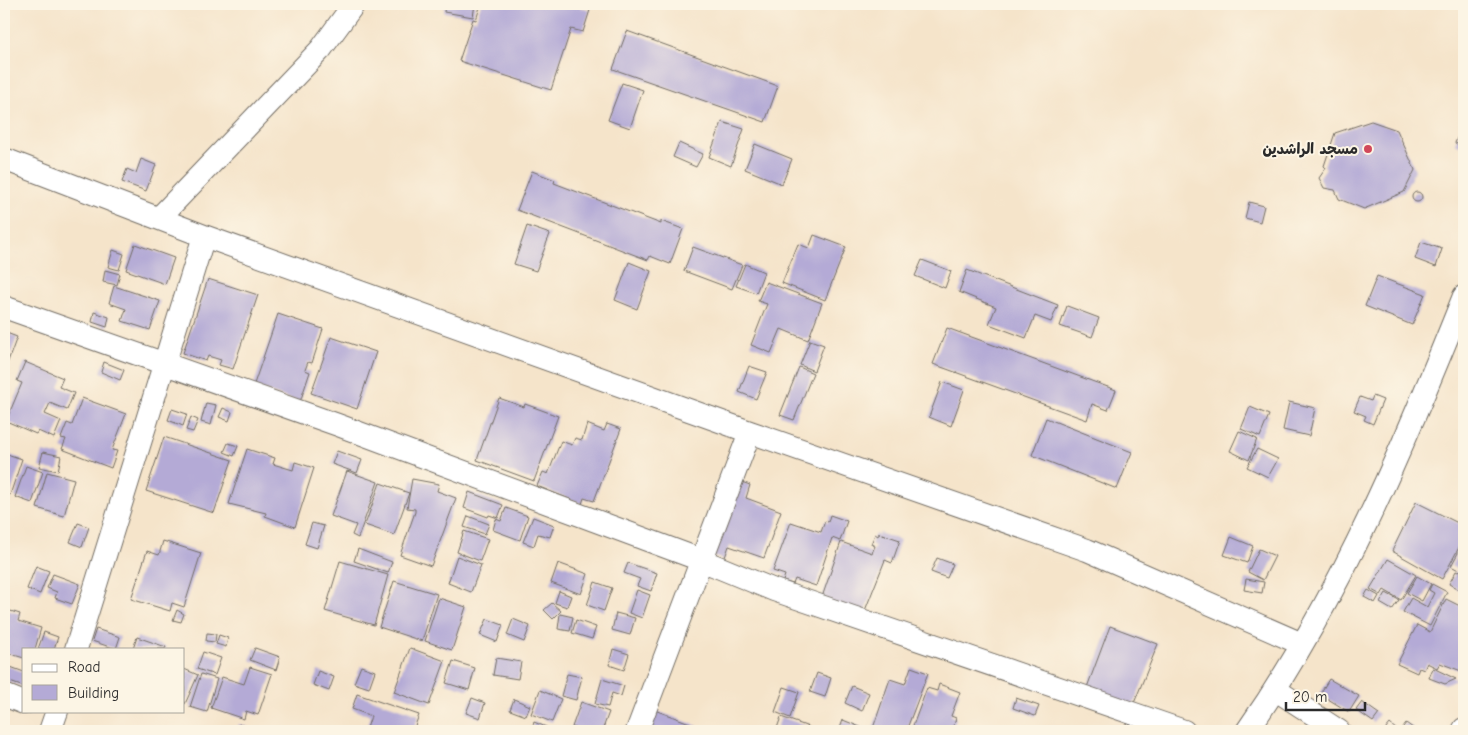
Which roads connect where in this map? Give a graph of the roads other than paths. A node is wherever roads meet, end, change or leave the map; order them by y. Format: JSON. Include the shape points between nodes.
{"nodes":[{"id":1,"x":354,"y":4,"type":"edge"},
{"id":2,"x":4,"y":159,"type":"edge"},
{"id":3,"x":159,"y":218,"type":"junction"},
{"id":4,"x":204,"y":236,"type":"junction"},
{"id":5,"x":1464,"y":296,"type":"edge"},
{"id":6,"x":4,"y":307,"type":"edge"},
{"id":7,"x":164,"y":364,"type":"junction"},
{"id":8,"x":750,"y":432,"type":"junction"},
{"id":9,"x":701,"y":560,"type":"junction"},
{"id":10,"x":1302,"y":644,"type":"junction"},
{"id":11,"x":76,"y":648,"type":"edge"},
{"id":12,"x":1276,"y":690,"type":"junction"},
{"id":13,"x":4,"y":695,"type":"edge"},
{"id":14,"x":22,"y":702,"type":"edge"},
{"id":15,"x":636,"y":731,"type":"edge"},
{"id":16,"x":1184,"y":731,"type":"edge"},
{"id":17,"x":1247,"y":731,"type":"edge"},
{"id":18,"x":1339,"y":731,"type":"edge"}],
"edges":[{"from":1,"to":3,"type":"street","via":[[321,48]]},
{"from":2,"to":3,"type":"street"},
{"from":3,"to":4,"type":"street"},
{"from":4,"to":7,"type":"street"},
{"from":4,"to":8,"type":"street"},
{"from":5,"to":10,"type":"street","via":[[1427,389],[1350,557]]},
{"from":6,"to":7,"type":"street"},
{"from":7,"to":9,"type":"street"},
{"from":7,"to":11,"type":"street"},
{"from":8,"to":9,"type":"street"},
{"from":8,"to":10,"type":"street","via":[[1087,550]]},
{"from":9,"to":15,"type":"street"},
{"from":9,"to":16,"type":"street","via":[[783,593]]},
{"from":10,"to":12,"type":"street"},
{"from":12,"to":17,"type":"street"},
{"from":12,"to":18,"type":"street"},
{"from":13,"to":14,"type":"street"}]}
